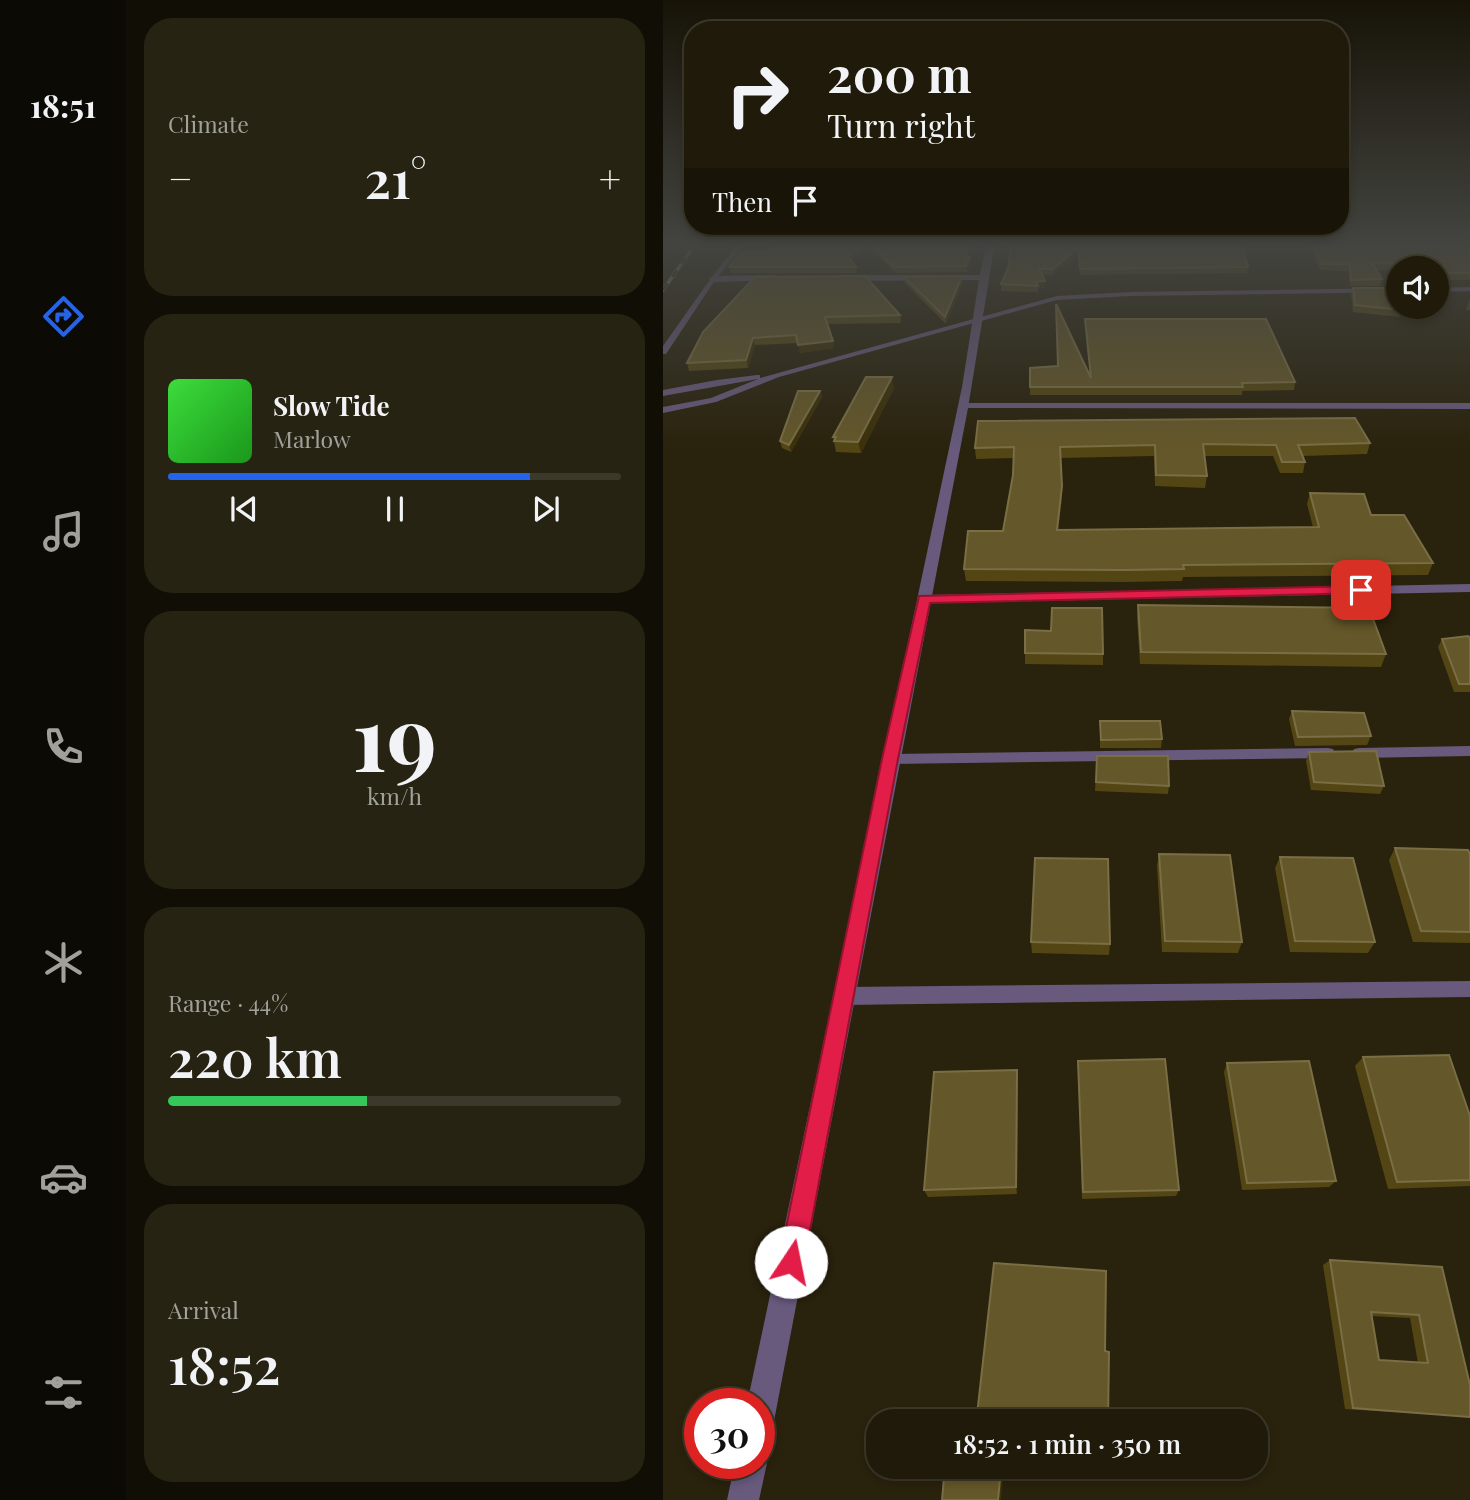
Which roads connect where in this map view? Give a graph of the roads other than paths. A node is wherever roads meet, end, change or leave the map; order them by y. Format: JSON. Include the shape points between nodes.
{"nodes":[{"id":1,"x":690,"y":312,"type":"edge"},
{"id":2,"x":978,"y":312,"type":"edge"},
{"id":3,"x":1004,"y":312,"type":"edge"},
{"id":4,"x":977,"y":319,"type":"junction"},
{"id":5,"x":663,"y":352,"type":"edge"},
{"id":6,"x":776,"y":375,"type":"junction"},
{"id":7,"x":663,"y":393,"type":"edge"},
{"id":8,"x":964,"y":405,"type":"junction"},
{"id":9,"x":1470,"y":406,"type":"edge"},
{"id":10,"x":663,"y":411,"type":"edge"},
{"id":11,"x":1470,"y":588,"type":"edge"},
{"id":12,"x":924,"y":599,"type":"junction"},
{"id":13,"x":1470,"y":751,"type":"edge"},
{"id":14,"x":890,"y":759,"type":"junction"},
{"id":15,"x":1469,"y":992,"type":"edge"},
{"id":16,"x":844,"y":996,"type":"junction"},
{"id":17,"x":766,"y":1388,"type":"edge"},
{"id":18,"x":748,"y":1479,"type":"edge"},
{"id":19,"x":743,"y":1500,"type":"edge"}],
"edges":[{"from":1,"to":5,"type":"lane"},
{"from":2,"to":4,"type":"street"},
{"from":3,"to":4,"type":"lane"},
{"from":4,"to":6,"type":"lane"},
{"from":4,"to":8,"type":"street"},
{"from":6,"to":7,"type":"lane"},
{"from":6,"to":10,"type":"lane","via":[[713,400]]},
{"from":8,"to":9,"type":"lane"},
{"from":8,"to":12,"type":"street"},
{"from":11,"to":12,"type":"lane"},
{"from":12,"to":14,"type":"street"},
{"from":13,"to":14,"type":"lane"},
{"from":14,"to":16,"type":"street"},
{"from":15,"to":16,"type":"lane"},
{"from":16,"to":17,"type":"street"},
{"from":18,"to":19,"type":"street"}]}
